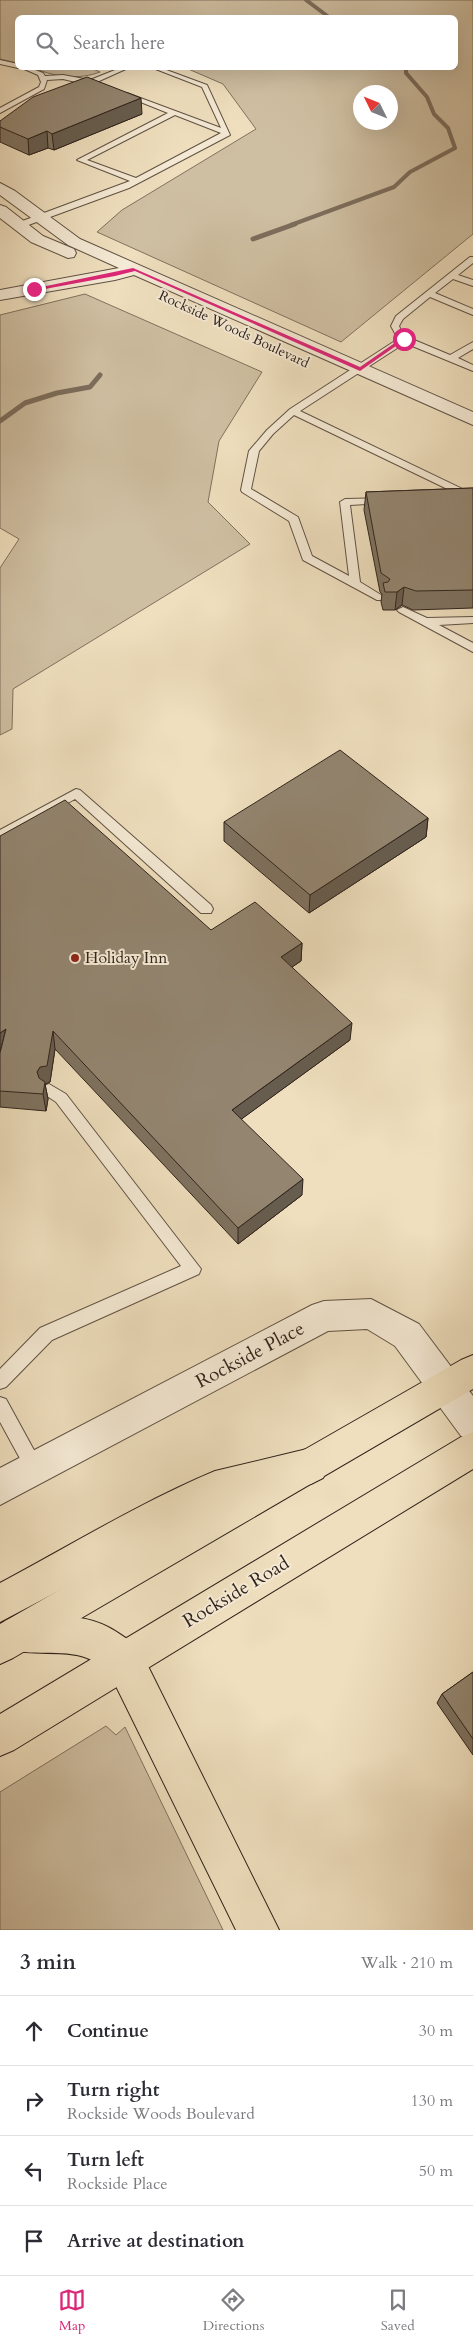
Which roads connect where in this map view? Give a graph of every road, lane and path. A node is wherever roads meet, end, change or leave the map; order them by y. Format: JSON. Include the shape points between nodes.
{"nodes":[{"id":1,"x":0,"y":62,"type":"edge"},
{"id":2,"x":10,"y":64,"type":"junction"},
{"id":3,"x":15,"y":65,"type":"edge"},
{"id":4,"x":0,"y":70,"type":"edge"},
{"id":5,"x":30,"y":70,"type":"edge"},
{"id":6,"x":120,"y":70,"type":"edge"},
{"id":7,"x":161,"y":70,"type":"edge"},
{"id":8,"x":42,"y":78,"type":"junction"},
{"id":9,"x":91,"y":82,"type":"junction"},
{"id":10,"x":110,"y":89,"type":"edge"},
{"id":11,"x":119,"y":92,"type":"edge"},
{"id":12,"x":0,"y":111,"type":"edge"},
{"id":13,"x":174,"y":113,"type":"junction"},
{"id":14,"x":227,"y":133,"type":"junction"},
{"id":15,"x":135,"y":180,"type":"junction"},
{"id":16,"x":0,"y":188,"type":"edge"},
{"id":17,"x":0,"y":210,"type":"edge"},
{"id":18,"x":43,"y":218,"type":"junction"},
{"id":19,"x":20,"y":225,"type":"junction"},
{"id":20,"x":473,"y":259,"type":"edge"},
{"id":21,"x":94,"y":265,"type":"junction"},
{"id":22,"x":116,"y":268,"type":"junction"},
{"id":23,"x":452,"y":276,"type":"junction"},
{"id":24,"x":0,"y":282,"type":"edge"},
{"id":25,"x":473,"y":283,"type":"edge"},
{"id":26,"x":430,"y":294,"type":"junction"},
{"id":27,"x":0,"y":295,"type":"edge"},
{"id":28,"x":473,"y":312,"type":"edge"},
{"id":29,"x":404,"y":339,"type":"junction"},
{"id":30,"x":473,"y":345,"type":"edge"},
{"id":31,"x":450,"y":359,"type":"junction"},
{"id":32,"x":473,"y":368,"type":"edge"},
{"id":33,"x":360,"y":369,"type":"junction"},
{"id":34,"x":343,"y":380,"type":"junction"},
{"id":35,"x":369,"y":392,"type":"dead end"},
{"id":36,"x":294,"y":411,"type":"junction"},
{"id":37,"x":473,"y":420,"type":"edge"},
{"id":38,"x":472,"y":496,"type":"edge"},
{"id":39,"x":443,"y":497,"type":"edge"},
{"id":40,"x":397,"y":499,"type":"edge"},
{"id":41,"x":354,"y":584,"type":"junction"},
{"id":42,"x":381,"y":598,"type":"dead end"},
{"id":43,"x":403,"y":610,"type":"dead end"},
{"id":44,"x":473,"y":620,"type":"edge"},
{"id":45,"x":424,"y":622,"type":"junction"},
{"id":46,"x":473,"y":648,"type":"edge"},
{"id":47,"x":0,"y":836,"type":"edge"},
{"id":48,"x":206,"y":909,"type":"dead end"},
{"id":49,"x":49,"y":1090,"type":"dead end"},
{"id":50,"x":459,"y":1379,"type":"edge"},
{"id":51,"x":0,"y":1381,"type":"edge"},
{"id":52,"x":0,"y":1405,"type":"edge"},
{"id":53,"x":473,"y":1424,"type":"edge"},
{"id":54,"x":473,"y":1449,"type":"edge"},
{"id":55,"x":311,"y":1466,"type":"junction"},
{"id":56,"x":35,"y":1469,"type":"junction"},
{"id":57,"x":0,"y":1487,"type":"edge"},
{"id":58,"x":0,"y":1603,"type":"edge"},
{"id":59,"x":9,"y":1640,"type":"edge"},
{"id":60,"x":124,"y":1660,"type":"junction"},
{"id":61,"x":0,"y":1736,"type":"edge"},
{"id":62,"x":258,"y":1930,"type":"edge"}],
"edges":[{"from":1,"to":2,"type":"lane"},
{"from":2,"to":3,"type":"lane"},
{"from":2,"to":4,"type":"lane"},
{"from":5,"to":8,"type":"lane"},
{"from":6,"to":9,"type":"lane"},
{"from":7,"to":14,"type":"lane","via":[[205,86]]},
{"from":8,"to":9,"type":"lane","via":[[63,77]]},
{"from":8,"to":12,"type":"lane","via":[[42,88]]},
{"from":9,"to":10,"type":"lane"},
{"from":11,"to":13,"type":"lane"},
{"from":13,"to":14,"type":"lane"},
{"from":13,"to":15,"type":"lane","via":[[81,160]]},
{"from":14,"to":15,"type":"lane"},
{"from":15,"to":18,"type":"lane"},
{"from":16,"to":18,"type":"street","name":"Rockside Woods Boulevard"},
{"from":17,"to":19,"type":"street","name":"Rockside Woods Boulevard"},
{"from":18,"to":19,"type":"lane"},
{"from":18,"to":22,"type":"street","name":"Rockside Woods Boulevard","via":[[56,230]]},
{"from":19,"to":21,"type":"street","name":"Rockside Woods Boulevard","via":[[37,239]]},
{"from":20,"to":23,"type":"lane"},
{"from":21,"to":22,"type":"street","name":"Rockside Woods Boulevard"},
{"from":21,"to":24,"type":"street"},
{"from":22,"to":27,"type":"street"},
{"from":22,"to":33,"type":"street","name":"Rockside Woods Boulevard","via":[[135,269]]},
{"from":22,"to":34,"type":"street","name":"Rockside Woods Boulevard"},
{"from":23,"to":25,"type":"lane"},
{"from":23,"to":26,"type":"lane"},
{"from":26,"to":28,"type":"lane"},
{"from":26,"to":29,"type":"lane","via":[[399,318],[395,326]]},
{"from":29,"to":31,"type":"lane"},
{"from":29,"to":33,"type":"lane"},
{"from":30,"to":31,"type":"lane"},
{"from":31,"to":32,"type":"lane"},
{"from":33,"to":34,"type":"lane"},
{"from":33,"to":37,"type":"street","name":"Rockside Woods Boulevard"},
{"from":34,"to":35,"type":"street","name":"Rockside Woods Boulevard"},
{"from":34,"to":36,"type":"lane"},
{"from":36,"to":38,"type":"lane"},
{"from":36,"to":41,"type":"lane","via":[[254,451],[246,490],[294,520],[307,558]]},
{"from":38,"to":39,"type":"lane"},
{"from":40,"to":41,"type":"lane","via":[[345,502]]},
{"from":41,"to":42,"type":"lane"},
{"from":43,"to":45,"type":"lane"},
{"from":44,"to":45,"type":"lane"},
{"from":45,"to":46,"type":"lane"},
{"from":47,"to":48,"type":"lane","via":[[76,793]]},
{"from":49,"to":51,"type":"lane","via":[[60,1098],[193,1268],[46,1334]]},
{"from":50,"to":53,"type":"street","name":"Rockside Place"},
{"from":50,"to":55,"type":"main road"},
{"from":50,"to":56,"type":"street","name":"Rockside Place","via":[[407,1335],[371,1314],[324,1316]]},
{"from":52,"to":56,"type":"lane"},
{"from":54,"to":60,"type":"main road","name":"Rockside Road"},
{"from":55,"to":58,"type":"main road","via":[[215,1489]]},
{"from":55,"to":59,"type":"main road"},
{"from":56,"to":57,"type":"street","name":"Rockside Place"},
{"from":59,"to":60,"type":"main road","via":[[61,1635],[94,1640]]},
{"from":60,"to":61,"type":"main road","name":"Rockside Road"},
{"from":60,"to":62,"type":"main road"}]}
